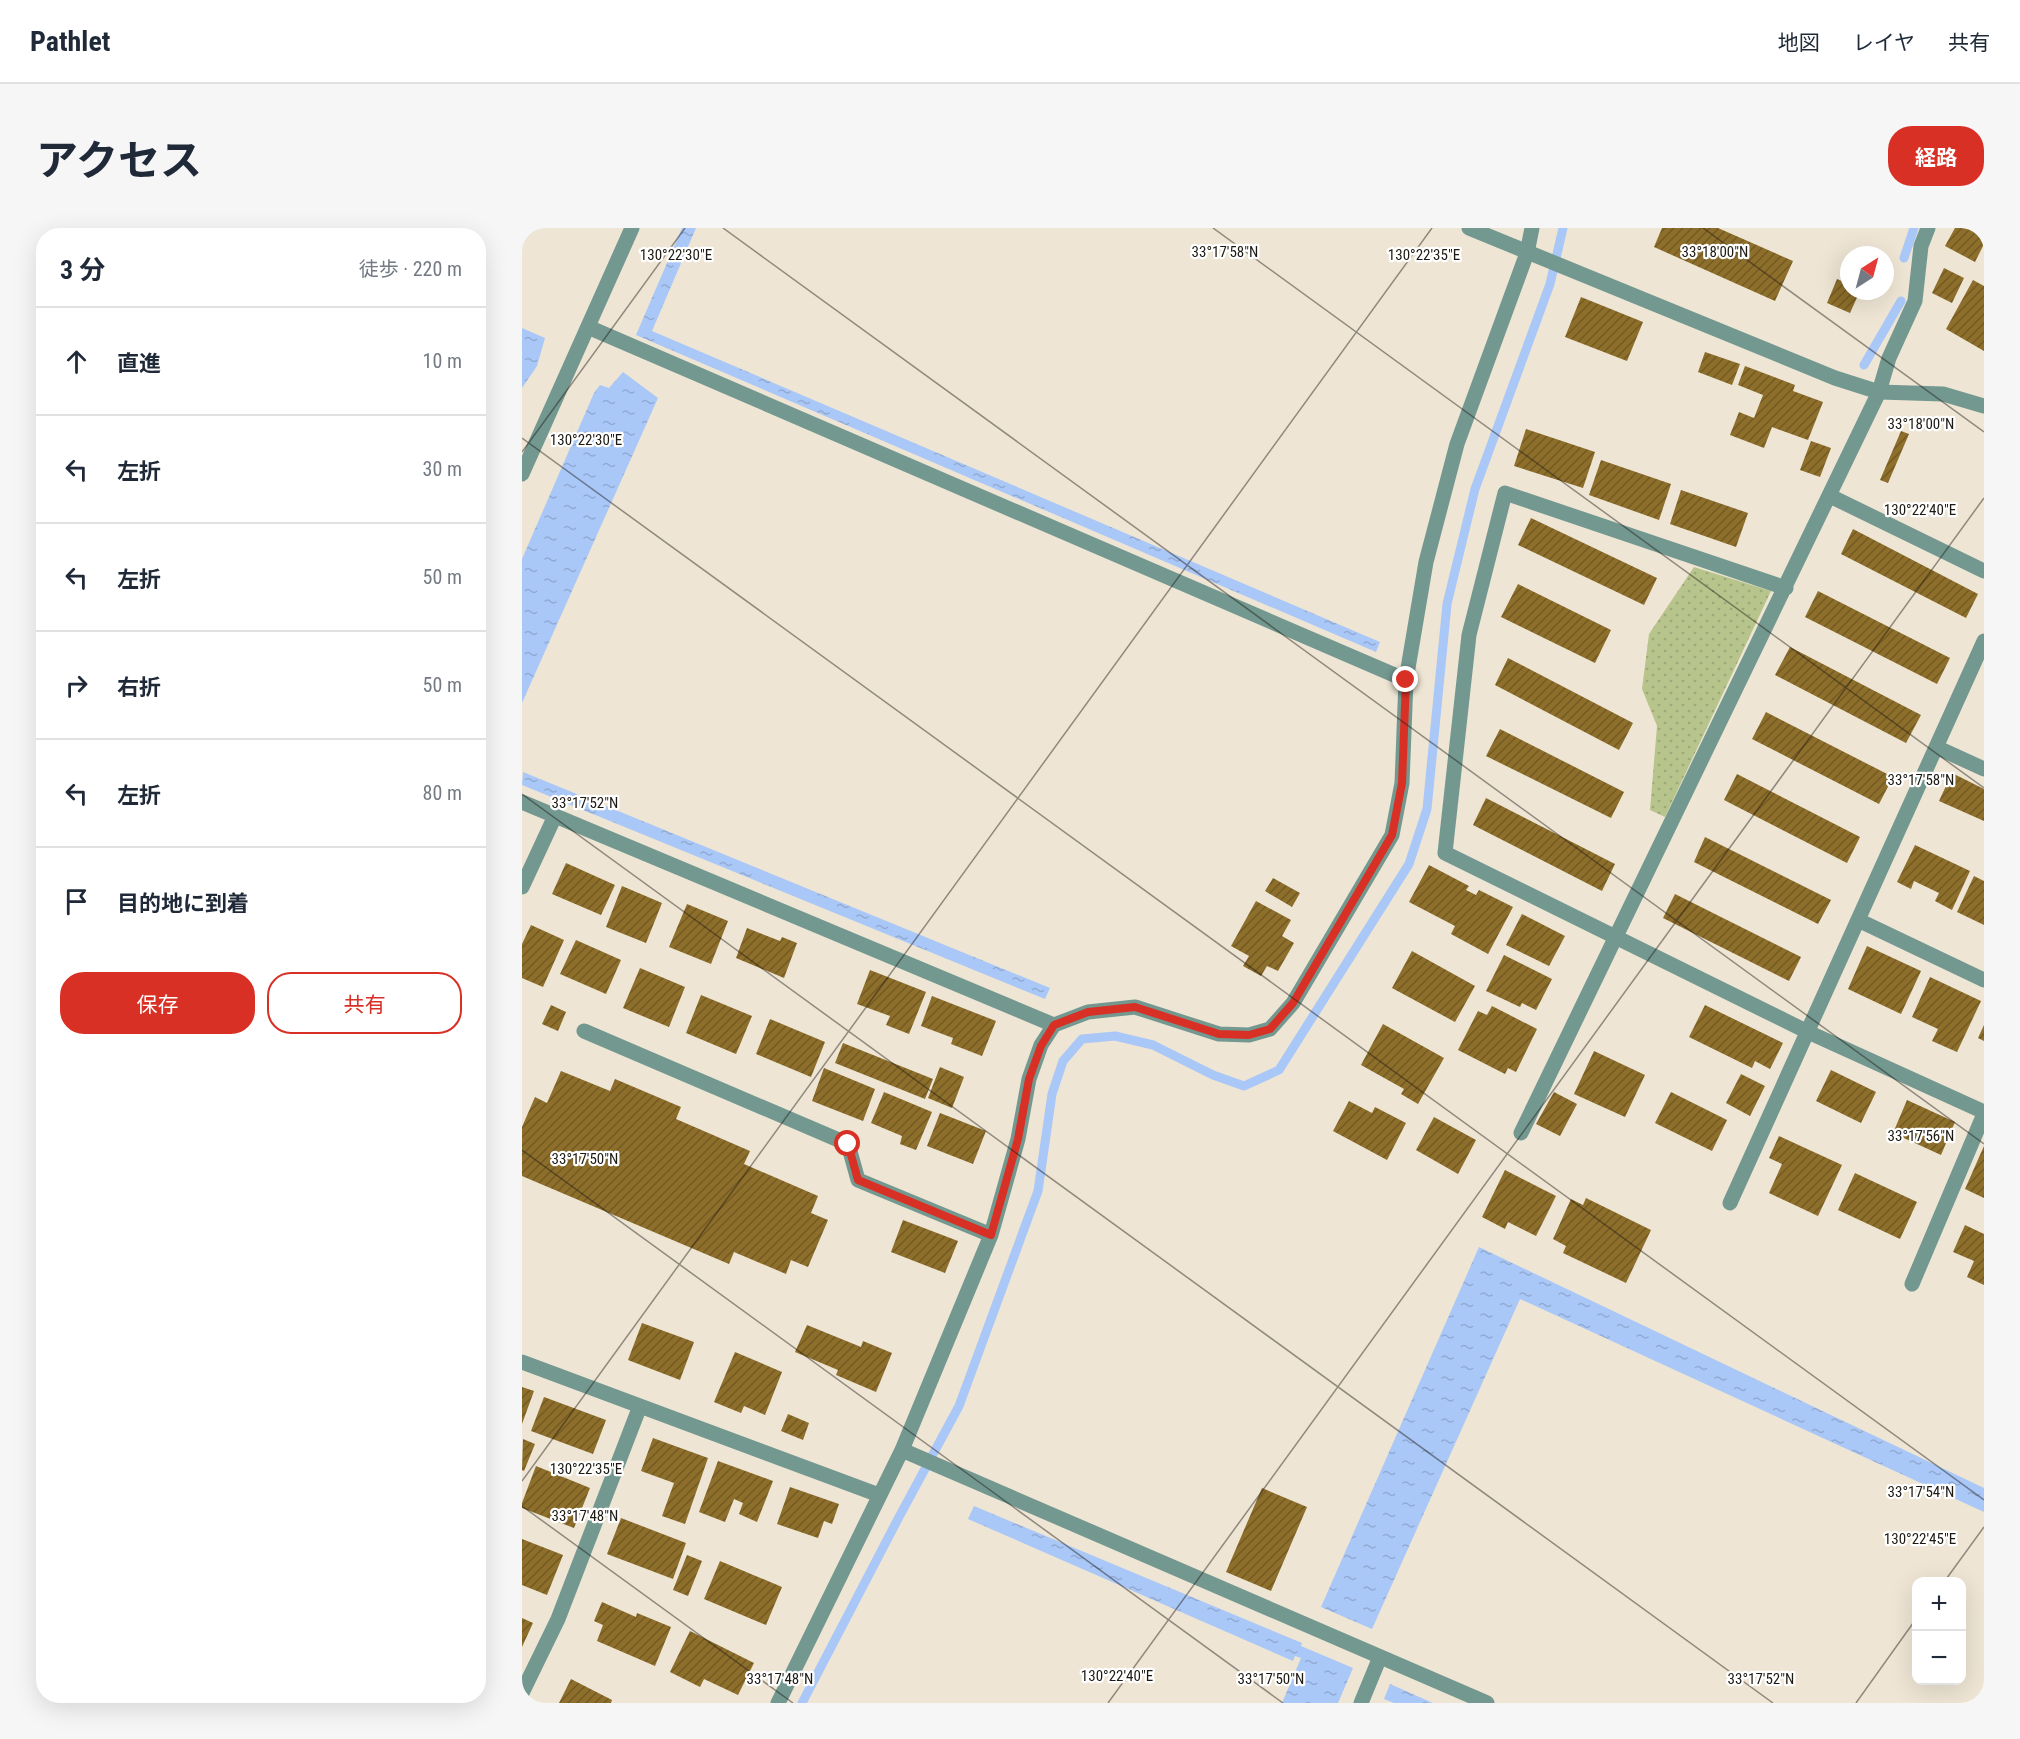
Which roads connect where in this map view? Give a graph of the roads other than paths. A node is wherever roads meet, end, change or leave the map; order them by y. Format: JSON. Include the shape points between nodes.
{"nodes":[{"id":1,"x":632,"y":228,"type":"edge"},
{"id":2,"x":1469,"y":228,"type":"edge"},
{"id":3,"x":1533,"y":228,"type":"edge"},
{"id":4,"x":1928,"y":228,"type":"edge"},
{"id":5,"x":1533,"y":255,"type":"junction"},
{"id":6,"x":588,"y":327,"type":"junction"},
{"id":7,"x":1880,"y":392,"type":"junction"},
{"id":8,"x":1984,"y":406,"type":"edge"},
{"id":9,"x":522,"y":474,"type":"edge"},
{"id":10,"x":1830,"y":496,"type":"junction"},
{"id":11,"x":1984,"y":571,"type":"edge"},
{"id":12,"x":1786,"y":588,"type":"junction"},
{"id":13,"x":1984,"y":641,"type":"edge"},
{"id":14,"x":1406,"y":680,"type":"junction"},
{"id":15,"x":1936,"y":747,"type":"junction"},
{"id":16,"x":1984,"y":769,"type":"edge"},
{"id":17,"x":522,"y":802,"type":"edge"},
{"id":18,"x":555,"y":816,"type":"junction"},
{"id":19,"x":522,"y":887,"type":"edge"},
{"id":20,"x":1858,"y":921,"type":"junction"},
{"id":21,"x":1616,"y":938,"type":"junction"},
{"id":22,"x":1984,"y":980,"type":"edge"},
{"id":23,"x":1054,"y":1025,"type":"junction"},
{"id":24,"x":584,"y":1031,"type":"dead end"},
{"id":25,"x":1808,"y":1032,"type":"junction"},
{"id":26,"x":1984,"y":1113,"type":"edge"},
{"id":27,"x":1521,"y":1133,"type":"dead end"},
{"id":28,"x":1730,"y":1203,"type":"dead end"},
{"id":29,"x":991,"y":1235,"type":"junction"},
{"id":30,"x":1912,"y":1284,"type":"dead end"},
{"id":31,"x":522,"y":1362,"type":"edge"},
{"id":32,"x":640,"y":1406,"type":"junction"},
{"id":33,"x":909,"y":1453,"type":"junction"},
{"id":34,"x":879,"y":1496,"type":"junction"},
{"id":35,"x":1380,"y":1657,"type":"junction"},
{"id":36,"x":522,"y":1693,"type":"edge"},
{"id":37,"x":778,"y":1703,"type":"edge"},
{"id":38,"x":1360,"y":1703,"type":"edge"},
{"id":39,"x":1487,"y":1703,"type":"edge"}],
"edges":[{"from":1,"to":6,"type":"street"},
{"from":2,"to":5,"type":"street"},
{"from":3,"to":5,"type":"street"},
{"from":4,"to":7,"type":"street","via":[[1921,246],[1915,301],[1889,358]]},
{"from":5,"to":7,"type":"street","via":[[1835,378]]},
{"from":5,"to":14,"type":"street","via":[[1457,444],[1426,562]]},
{"from":6,"to":9,"type":"street"},
{"from":6,"to":14,"type":"street"},
{"from":7,"to":8,"type":"street","via":[[1943,394]]},
{"from":7,"to":10,"type":"street"},
{"from":10,"to":11,"type":"street"},
{"from":10,"to":12,"type":"street"},
{"from":12,"to":21,"type":"street"},
{"from":12,"to":21,"type":"street","via":[[1505,493],[1469,635],[1445,853]]},
{"from":13,"to":15,"type":"street"},
{"from":14,"to":23,"type":"street","via":[[1402,783],[1392,835],[1293,1003],[1270,1029],[1249,1035],[1219,1034],[1135,1007],[1088,1012]]},
{"from":15,"to":16,"type":"street"},
{"from":15,"to":20,"type":"street"},
{"from":17,"to":18,"type":"street"},
{"from":18,"to":19,"type":"street"},
{"from":18,"to":23,"type":"street"},
{"from":20,"to":22,"type":"street"},
{"from":20,"to":25,"type":"street"},
{"from":21,"to":25,"type":"street"},
{"from":21,"to":27,"type":"street"},
{"from":23,"to":29,"type":"street","via":[[1029,1079],[1018,1139]]},
{"from":24,"to":29,"type":"street","via":[[848,1144],[858,1180]]},
{"from":25,"to":26,"type":"street"},
{"from":25,"to":28,"type":"street"},
{"from":26,"to":30,"type":"street"},
{"from":29,"to":33,"type":"street"},
{"from":31,"to":32,"type":"street"},
{"from":32,"to":34,"type":"street"},
{"from":32,"to":36,"type":"street","via":[[558,1619]]},
{"from":33,"to":34,"type":"street"},
{"from":33,"to":35,"type":"street"},
{"from":34,"to":37,"type":"street"},
{"from":35,"to":38,"type":"street"},
{"from":35,"to":39,"type":"street"}]}
